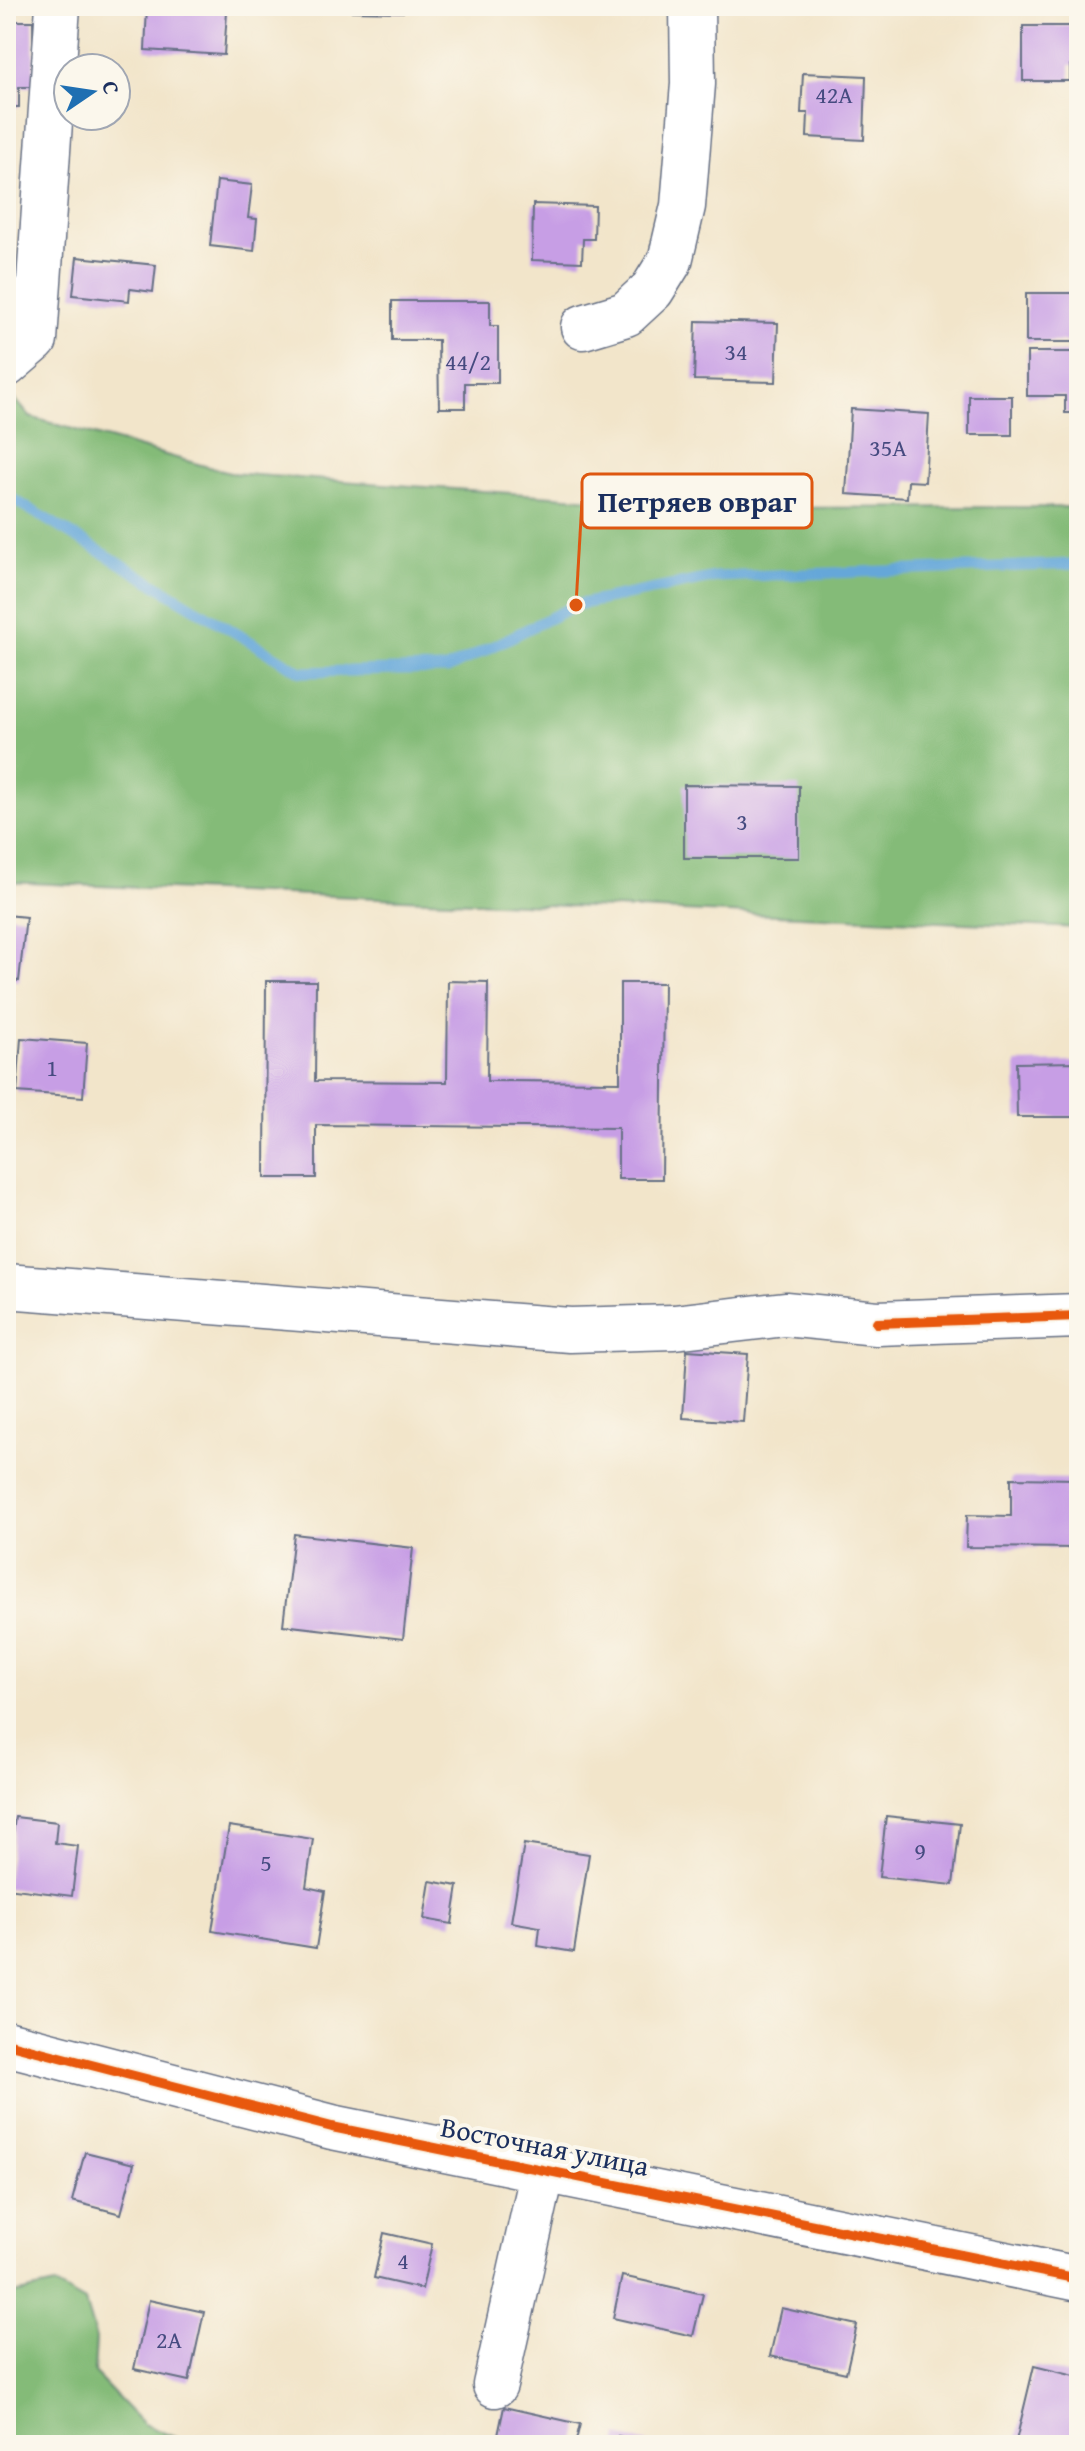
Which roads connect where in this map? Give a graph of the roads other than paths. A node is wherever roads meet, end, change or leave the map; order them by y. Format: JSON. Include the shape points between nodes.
{"nodes":[{"id":1,"x":58,"y":6,"type":"edge"},
{"id":2,"x":692,"y":6,"type":"edge"},
{"id":3,"x":583,"y":327,"type":"dead end"},
{"id":4,"x":6,"y":365,"type":"edge"},
{"id":5,"x":6,"y":1286,"type":"edge"},
{"id":6,"x":1079,"y":1316,"type":"edge"},
{"id":7,"x":6,"y":2043,"type":"edge"},
{"id":8,"x":543,"y":2170,"type":"junction"},
{"id":9,"x":1079,"y":2279,"type":"edge"},
{"id":10,"x":495,"y":2385,"type":"dead end"}],
"edges":[{"from":1,"to":4,"type":"street","via":[[35,340]]},
{"from":2,"to":3,"type":"street","via":[[693,84],[683,206],[670,261],[652,290],[626,314]]},
{"from":5,"to":6,"type":"street","via":[[570,1330],[674,1327],[785,1314],[877,1323]]},
{"from":7,"to":8,"type":"street","name":"Восточная улица","via":[[332,2127]]},
{"from":8,"to":9,"type":"street","name":"Восточная улица"},
{"from":8,"to":10,"type":"street"}]}
